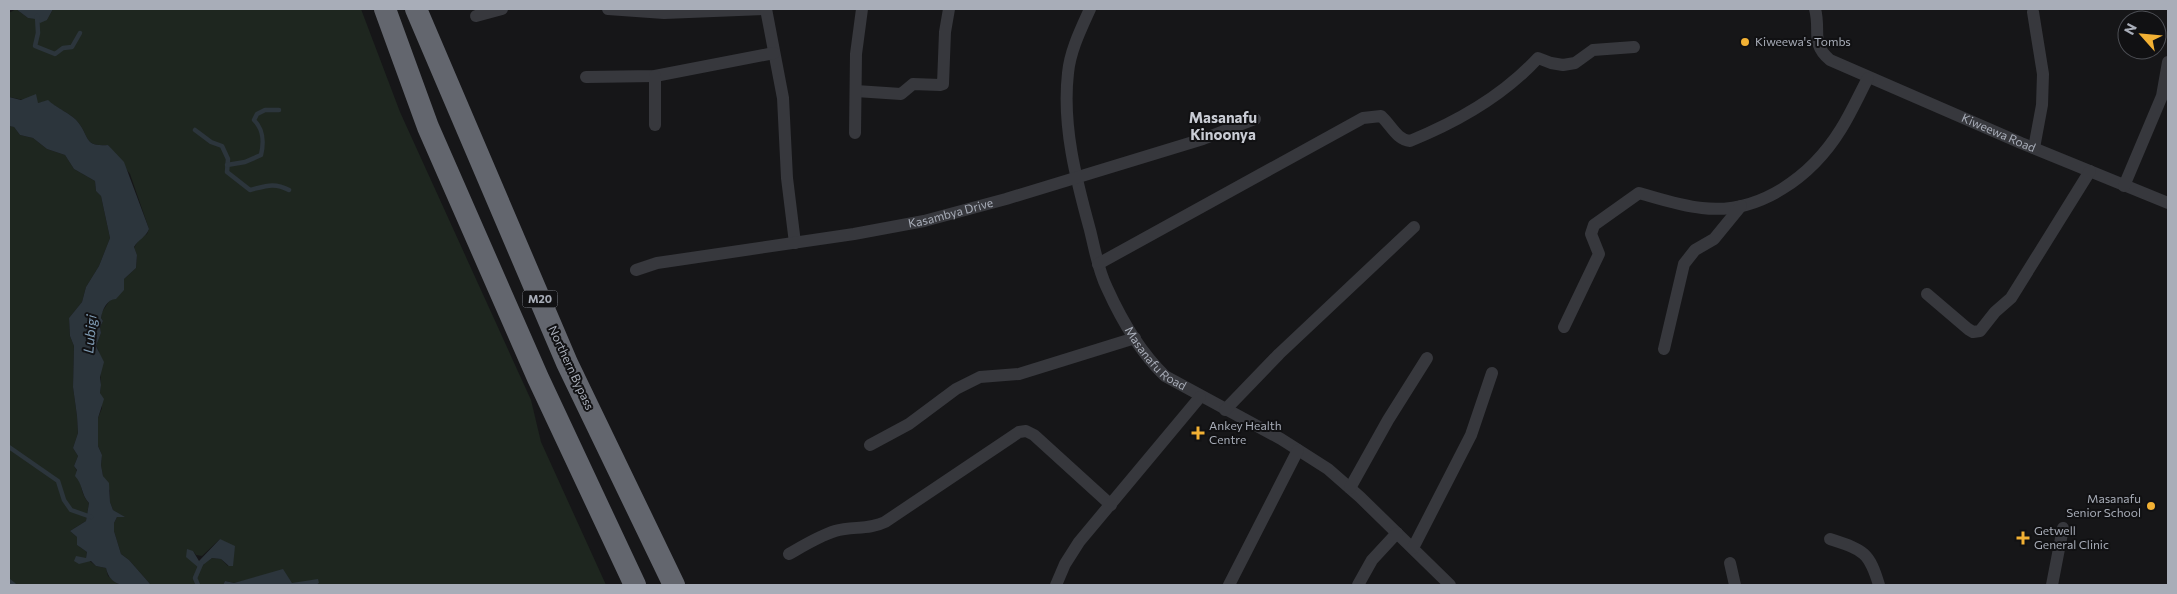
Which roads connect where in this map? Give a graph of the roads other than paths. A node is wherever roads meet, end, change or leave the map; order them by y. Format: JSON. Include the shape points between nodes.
{"nodes":[{"id":1,"x":385,"y":9,"type":"edge"},
{"id":2,"x":416,"y":9,"type":"edge"},
{"id":3,"x":502,"y":9,"type":"edge"},
{"id":4,"x":608,"y":9,"type":"edge"},
{"id":5,"x":766,"y":9,"type":"edge"},
{"id":6,"x":862,"y":9,"type":"edge"},
{"id":7,"x":948,"y":9,"type":"edge"},
{"id":8,"x":1090,"y":9,"type":"edge"},
{"id":9,"x":1815,"y":9,"type":"edge"},
{"id":10,"x":2034,"y":12,"type":"dead end"},
{"id":11,"x":476,"y":16,"type":"dead end"},
{"id":12,"x":1634,"y":47,"type":"dead end"},
{"id":13,"x":774,"y":53,"type":"junction"},
{"id":14,"x":2168,"y":62,"type":"edge"},
{"id":15,"x":655,"y":76,"type":"junction"},
{"id":16,"x":586,"y":77,"type":"dead end"},
{"id":17,"x":1868,"y":78,"type":"junction"},
{"id":18,"x":856,"y":91,"type":"junction"},
{"id":19,"x":1255,"y":119,"type":"dead end"},
{"id":20,"x":655,"y":125,"type":"dead end"},
{"id":21,"x":855,"y":133,"type":"dead end"},
{"id":22,"x":2034,"y":148,"type":"junction"},
{"id":23,"x":2090,"y":171,"type":"junction"},
{"id":24,"x":1077,"y":177,"type":"junction"},
{"id":25,"x":2124,"y":186,"type":"junction"},
{"id":26,"x":2168,"y":204,"type":"edge"},
{"id":27,"x":1741,"y":206,"type":"junction"},
{"id":28,"x":1414,"y":227,"type":"dead end"},
{"id":29,"x":795,"y":243,"type":"junction"},
{"id":30,"x":1098,"y":264,"type":"junction"},
{"id":31,"x":636,"y":270,"type":"dead end"},
{"id":32,"x":1927,"y":294,"type":"dead end"},
{"id":33,"x":1564,"y":327,"type":"dead end"},
{"id":34,"x":1135,"y":338,"type":"junction"},
{"id":35,"x":1664,"y":349,"type":"dead end"},
{"id":36,"x":1427,"y":358,"type":"dead end"},
{"id":37,"x":1492,"y":373,"type":"dead end"},
{"id":38,"x":1200,"y":397,"type":"junction"},
{"id":39,"x":1225,"y":410,"type":"junction"},
{"id":40,"x":870,"y":445,"type":"dead end"},
{"id":41,"x":1298,"y":450,"type":"junction"},
{"id":42,"x":1350,"y":488,"type":"junction"},
{"id":43,"x":1111,"y":505,"type":"junction"},
{"id":44,"x":2063,"y":528,"type":"dead end"},
{"id":45,"x":1397,"y":533,"type":"junction"},
{"id":46,"x":1830,"y":539,"type":"dead end"},
{"id":47,"x":1412,"y":548,"type":"junction"},
{"id":48,"x":789,"y":554,"type":"dead end"},
{"id":49,"x":1730,"y":563,"type":"dead end"},
{"id":50,"x":635,"y":585,"type":"edge"},
{"id":51,"x":674,"y":585,"type":"edge"},
{"id":52,"x":1056,"y":585,"type":"edge"},
{"id":53,"x":1229,"y":585,"type":"edge"},
{"id":54,"x":1358,"y":585,"type":"edge"},
{"id":55,"x":1450,"y":585,"type":"edge"},
{"id":56,"x":1735,"y":585,"type":"edge"},
{"id":57,"x":1879,"y":585,"type":"edge"},
{"id":58,"x":2052,"y":585,"type":"edge"}],
"edges":[{"from":1,"to":50,"type":"highway","number":"M20","via":[[428,127],[538,378]]},
{"from":2,"to":51,"type":"highway","name":"Northern Bypass","number":"M20","via":[[567,363]]},
{"from":3,"to":11,"type":"street"},
{"from":4,"to":5,"type":"street","via":[[664,13]]},
{"from":5,"to":13,"type":"street"},
{"from":6,"to":18,"type":"street","via":[[856,42]]},
{"from":7,"to":18,"type":"street","via":[[943,84],[913,84],[901,94]]},
{"from":8,"to":24,"type":"street","name":"Masanafu Road","via":[[1068,71],[1066,94],[1066,120]]},
{"from":9,"to":17,"type":"street","name":"Kiweewa Road","via":[[1821,52],[1830,60]]},
{"from":10,"to":22,"type":"street","via":[[2043,74],[2042,105]]},
{"from":12,"to":30,"type":"street","via":[[1593,50],[1575,63],[1563,65],[1538,58],[1494,97],[1410,141],[1398,137],[1382,116],[1363,118]]},
{"from":13,"to":15,"type":"street"},
{"from":13,"to":29,"type":"street","via":[[783,98],[786,178]]},
{"from":14,"to":25,"type":"street","via":[[2162,96]]},
{"from":15,"to":16,"type":"street"},
{"from":15,"to":20,"type":"street"},
{"from":17,"to":22,"type":"street","name":"Kiweewa Road"},
{"from":17,"to":27,"type":"street","via":[[1841,129],[1806,171],[1774,194]]},
{"from":18,"to":21,"type":"street"},
{"from":19,"to":24,"type":"street","name":"Kasambya Drive","via":[[1203,139]]},
{"from":22,"to":23,"type":"street","name":"Kiweewa Road"},
{"from":23,"to":25,"type":"street","name":"Kiweewa Road"},
{"from":23,"to":32,"type":"street","via":[[2011,298],[1980,331],[1968,329]]},
{"from":24,"to":29,"type":"street","name":"Kasambya Drive","via":[[924,221]]},
{"from":24,"to":30,"type":"street","name":"Masanafu Road"},
{"from":25,"to":26,"type":"street","name":"Kiweewa Road"},
{"from":27,"to":33,"type":"street","via":[[1703,208],[1639,193],[1594,225],[1591,234],[1599,254]]},
{"from":27,"to":35,"type":"street","via":[[1714,239],[1695,250],[1684,264]]},
{"from":28,"to":39,"type":"street","via":[[1279,354]]},
{"from":29,"to":31,"type":"street","name":"Kasambya Drive","via":[[677,259]]},
{"from":30,"to":34,"type":"street","name":"Masanafu Road","via":[[1107,288]]},
{"from":34,"to":38,"type":"street","name":"Masanafu Road","via":[[1152,364]]},
{"from":34,"to":40,"type":"street","via":[[1043,368],[1019,374],[980,377],[956,389],[909,424]]},
{"from":36,"to":42,"type":"street"},
{"from":37,"to":47,"type":"street","via":[[1471,435]]},
{"from":38,"to":39,"type":"street","name":"Masanafu Road"},
{"from":38,"to":43,"type":"street"},
{"from":39,"to":41,"type":"street","name":"Masanafu Road"},
{"from":41,"to":42,"type":"street","name":"Masanafu Road"},
{"from":41,"to":53,"type":"street"},
{"from":42,"to":45,"type":"street","name":"Masanafu Road"},
{"from":43,"to":48,"type":"street","via":[[1034,435],[1018,432],[885,522],[870,528],[835,531]]},
{"from":43,"to":52,"type":"street","via":[[1079,542]]},
{"from":44,"to":58,"type":"street"},
{"from":45,"to":47,"type":"street","name":"Masanafu Road"},
{"from":45,"to":54,"type":"street","via":[[1372,560]]},
{"from":46,"to":57,"type":"street","via":[[1853,546],[1868,556]]},
{"from":47,"to":55,"type":"street","name":"Masanafu Road"},
{"from":49,"to":56,"type":"street"}]}
